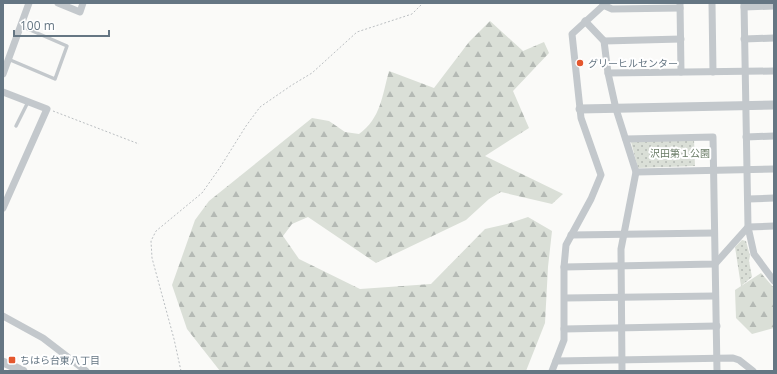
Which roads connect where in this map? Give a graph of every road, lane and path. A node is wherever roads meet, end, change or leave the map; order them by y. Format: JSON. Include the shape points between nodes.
{"nodes":[{"id":1,"x":29,"y":3,"type":"edge"},
{"id":2,"x":58,"y":3,"type":"edge"},
{"id":3,"x":83,"y":3,"type":"edge"},
{"id":4,"x":423,"y":3,"type":"edge"},
{"id":5,"x":712,"y":3,"type":"edge"},
{"id":6,"x":605,"y":4,"type":"edge"},
{"id":7,"x":744,"y":5,"type":"edge"},
{"id":8,"x":680,"y":6,"type":"edge"},
{"id":9,"x":774,"y":6,"type":"edge"},
{"id":10,"x":585,"y":21,"type":"junction"},
{"id":11,"x":21,"y":26,"type":"junction"},
{"id":12,"x":774,"y":38,"type":"edge"},
{"id":13,"x":681,"y":39,"type":"junction"},
{"id":14,"x":744,"y":39,"type":"junction"},
{"id":15,"x":604,"y":41,"type":"junction"},
{"id":16,"x":8,"y":59,"type":"junction"},
{"id":17,"x":4,"y":70,"type":"edge"},
{"id":18,"x":745,"y":71,"type":"junction"},
{"id":19,"x":774,"y":71,"type":"edge"},
{"id":20,"x":681,"y":72,"type":"junction"},
{"id":21,"x":712,"y":72,"type":"junction"},
{"id":22,"x":608,"y":73,"type":"junction"},
{"id":23,"x":3,"y":92,"type":"edge"},
{"id":24,"x":28,"y":101,"type":"junction"},
{"id":25,"x":774,"y":105,"type":"edge"},
{"id":26,"x":746,"y":106,"type":"junction"},
{"id":27,"x":47,"y":108,"type":"junction"},
{"id":28,"x":616,"y":108,"type":"junction"},
{"id":29,"x":580,"y":109,"type":"junction"},
{"id":30,"x":16,"y":126,"type":"dead end"},
{"id":31,"x":774,"y":136,"type":"edge"},
{"id":32,"x":746,"y":137,"type":"junction"},
{"id":33,"x":626,"y":139,"type":"junction"},
{"id":34,"x":139,"y":144,"type":"dead end"},
{"id":35,"x":774,"y":168,"type":"edge"},
{"id":36,"x":747,"y":169,"type":"junction"},
{"id":37,"x":714,"y":170,"type":"junction"},
{"id":38,"x":636,"y":172,"type":"junction"},
{"id":39,"x":774,"y":198,"type":"edge"},
{"id":40,"x":748,"y":199,"type":"junction"},
{"id":41,"x":3,"y":206,"type":"edge"},
{"id":42,"x":774,"y":226,"type":"edge"},
{"id":43,"x":748,"y":227,"type":"junction"},
{"id":44,"x":714,"y":233,"type":"junction"},
{"id":45,"x":623,"y":234,"type":"junction"},
{"id":46,"x":571,"y":235,"type":"junction"},
{"id":47,"x":715,"y":264,"type":"junction"},
{"id":48,"x":620,"y":266,"type":"junction"},
{"id":49,"x":564,"y":267,"type":"junction"},
{"id":50,"x":774,"y":281,"type":"edge"},
{"id":51,"x":715,"y":296,"type":"junction"},
{"id":52,"x":621,"y":297,"type":"junction"},
{"id":53,"x":565,"y":298,"type":"junction"},
{"id":54,"x":3,"y":316,"type":"edge"},
{"id":55,"x":717,"y":326,"type":"junction"},
{"id":56,"x":622,"y":328,"type":"junction"},
{"id":57,"x":564,"y":329,"type":"junction"},
{"id":58,"x":717,"y":359,"type":"junction"},
{"id":59,"x":622,"y":360,"type":"junction"},
{"id":60,"x":556,"y":361,"type":"junction"},
{"id":61,"x":3,"y":362,"type":"edge"},
{"id":62,"x":23,"y":371,"type":"edge"},
{"id":63,"x":86,"y":371,"type":"edge"},
{"id":64,"x":181,"y":371,"type":"edge"},
{"id":65,"x":552,"y":371,"type":"edge"},
{"id":66,"x":622,"y":371,"type":"edge"},
{"id":67,"x":717,"y":371,"type":"edge"},
{"id":68,"x":753,"y":371,"type":"edge"}],
"edges":[{"from":1,"to":11,"type":"street"},
{"from":2,"to":3,"type":"street","via":[[80,12]]},
{"from":4,"to":64,"type":"path","via":[[412,14],[357,32],[312,73],[292,84],[260,108],[202,193],[156,231],[151,241],[152,258]]},
{"from":5,"to":21,"type":"street"},
{"from":6,"to":8,"type":"street","via":[[612,9]]},
{"from":6,"to":10,"type":"street"},
{"from":7,"to":9,"type":"street"},
{"from":7,"to":14,"type":"street"},
{"from":8,"to":13,"type":"street"},
{"from":10,"to":15,"type":"street"},
{"from":10,"to":29,"type":"street","via":[[572,34]]},
{"from":11,"to":16,"type":"street"},
{"from":11,"to":16,"type":"lane","via":[[67,46],[54,79]]},
{"from":12,"to":14,"type":"street"},
{"from":13,"to":15,"type":"street"},
{"from":13,"to":20,"type":"street"},
{"from":14,"to":18,"type":"street"},
{"from":15,"to":22,"type":"street"},
{"from":16,"to":17,"type":"street"},
{"from":18,"to":19,"type":"street"},
{"from":18,"to":21,"type":"street"},
{"from":18,"to":26,"type":"street"},
{"from":20,"to":21,"type":"street"},
{"from":20,"to":22,"type":"street"},
{"from":22,"to":28,"type":"street"},
{"from":23,"to":24,"type":"street"},
{"from":24,"to":27,"type":"street"},
{"from":24,"to":30,"type":"lane"},
{"from":25,"to":26,"type":"street"},
{"from":26,"to":28,"type":"street"},
{"from":26,"to":32,"type":"street"},
{"from":27,"to":34,"type":"path"},
{"from":27,"to":41,"type":"street"},
{"from":28,"to":29,"type":"street"},
{"from":28,"to":33,"type":"street"},
{"from":29,"to":46,"type":"street","via":[[601,175]]},
{"from":31,"to":32,"type":"street"},
{"from":32,"to":36,"type":"street"},
{"from":33,"to":37,"type":"street","via":[[713,137]]},
{"from":33,"to":38,"type":"street"},
{"from":35,"to":36,"type":"street"},
{"from":36,"to":37,"type":"street"},
{"from":36,"to":40,"type":"street"},
{"from":37,"to":38,"type":"street"},
{"from":37,"to":44,"type":"street"},
{"from":38,"to":45,"type":"street"},
{"from":39,"to":40,"type":"street"},
{"from":40,"to":43,"type":"street"},
{"from":42,"to":43,"type":"street"},
{"from":43,"to":47,"type":"street"},
{"from":43,"to":50,"type":"street","via":[[754,254]]},
{"from":44,"to":45,"type":"street"},
{"from":44,"to":47,"type":"street"},
{"from":45,"to":46,"type":"street"},
{"from":45,"to":48,"type":"street"},
{"from":46,"to":49,"type":"street","via":[[566,245]]},
{"from":47,"to":48,"type":"street"},
{"from":47,"to":51,"type":"street"},
{"from":48,"to":49,"type":"street"},
{"from":48,"to":52,"type":"street"},
{"from":49,"to":53,"type":"street"},
{"from":51,"to":52,"type":"street"},
{"from":51,"to":55,"type":"street"},
{"from":52,"to":53,"type":"street"},
{"from":52,"to":56,"type":"street"},
{"from":53,"to":57,"type":"street"},
{"from":54,"to":63,"type":"street","via":[[43,338]]},
{"from":55,"to":56,"type":"street"},
{"from":55,"to":58,"type":"street"},
{"from":56,"to":57,"type":"street"},
{"from":56,"to":59,"type":"street"},
{"from":57,"to":60,"type":"street","via":[[564,340]]},
{"from":58,"to":59,"type":"street"},
{"from":58,"to":67,"type":"street"},
{"from":58,"to":68,"type":"street","via":[[733,358]]},
{"from":59,"to":60,"type":"street"},
{"from":59,"to":66,"type":"street"},
{"from":60,"to":65,"type":"street"},
{"from":61,"to":62,"type":"street"}]}
